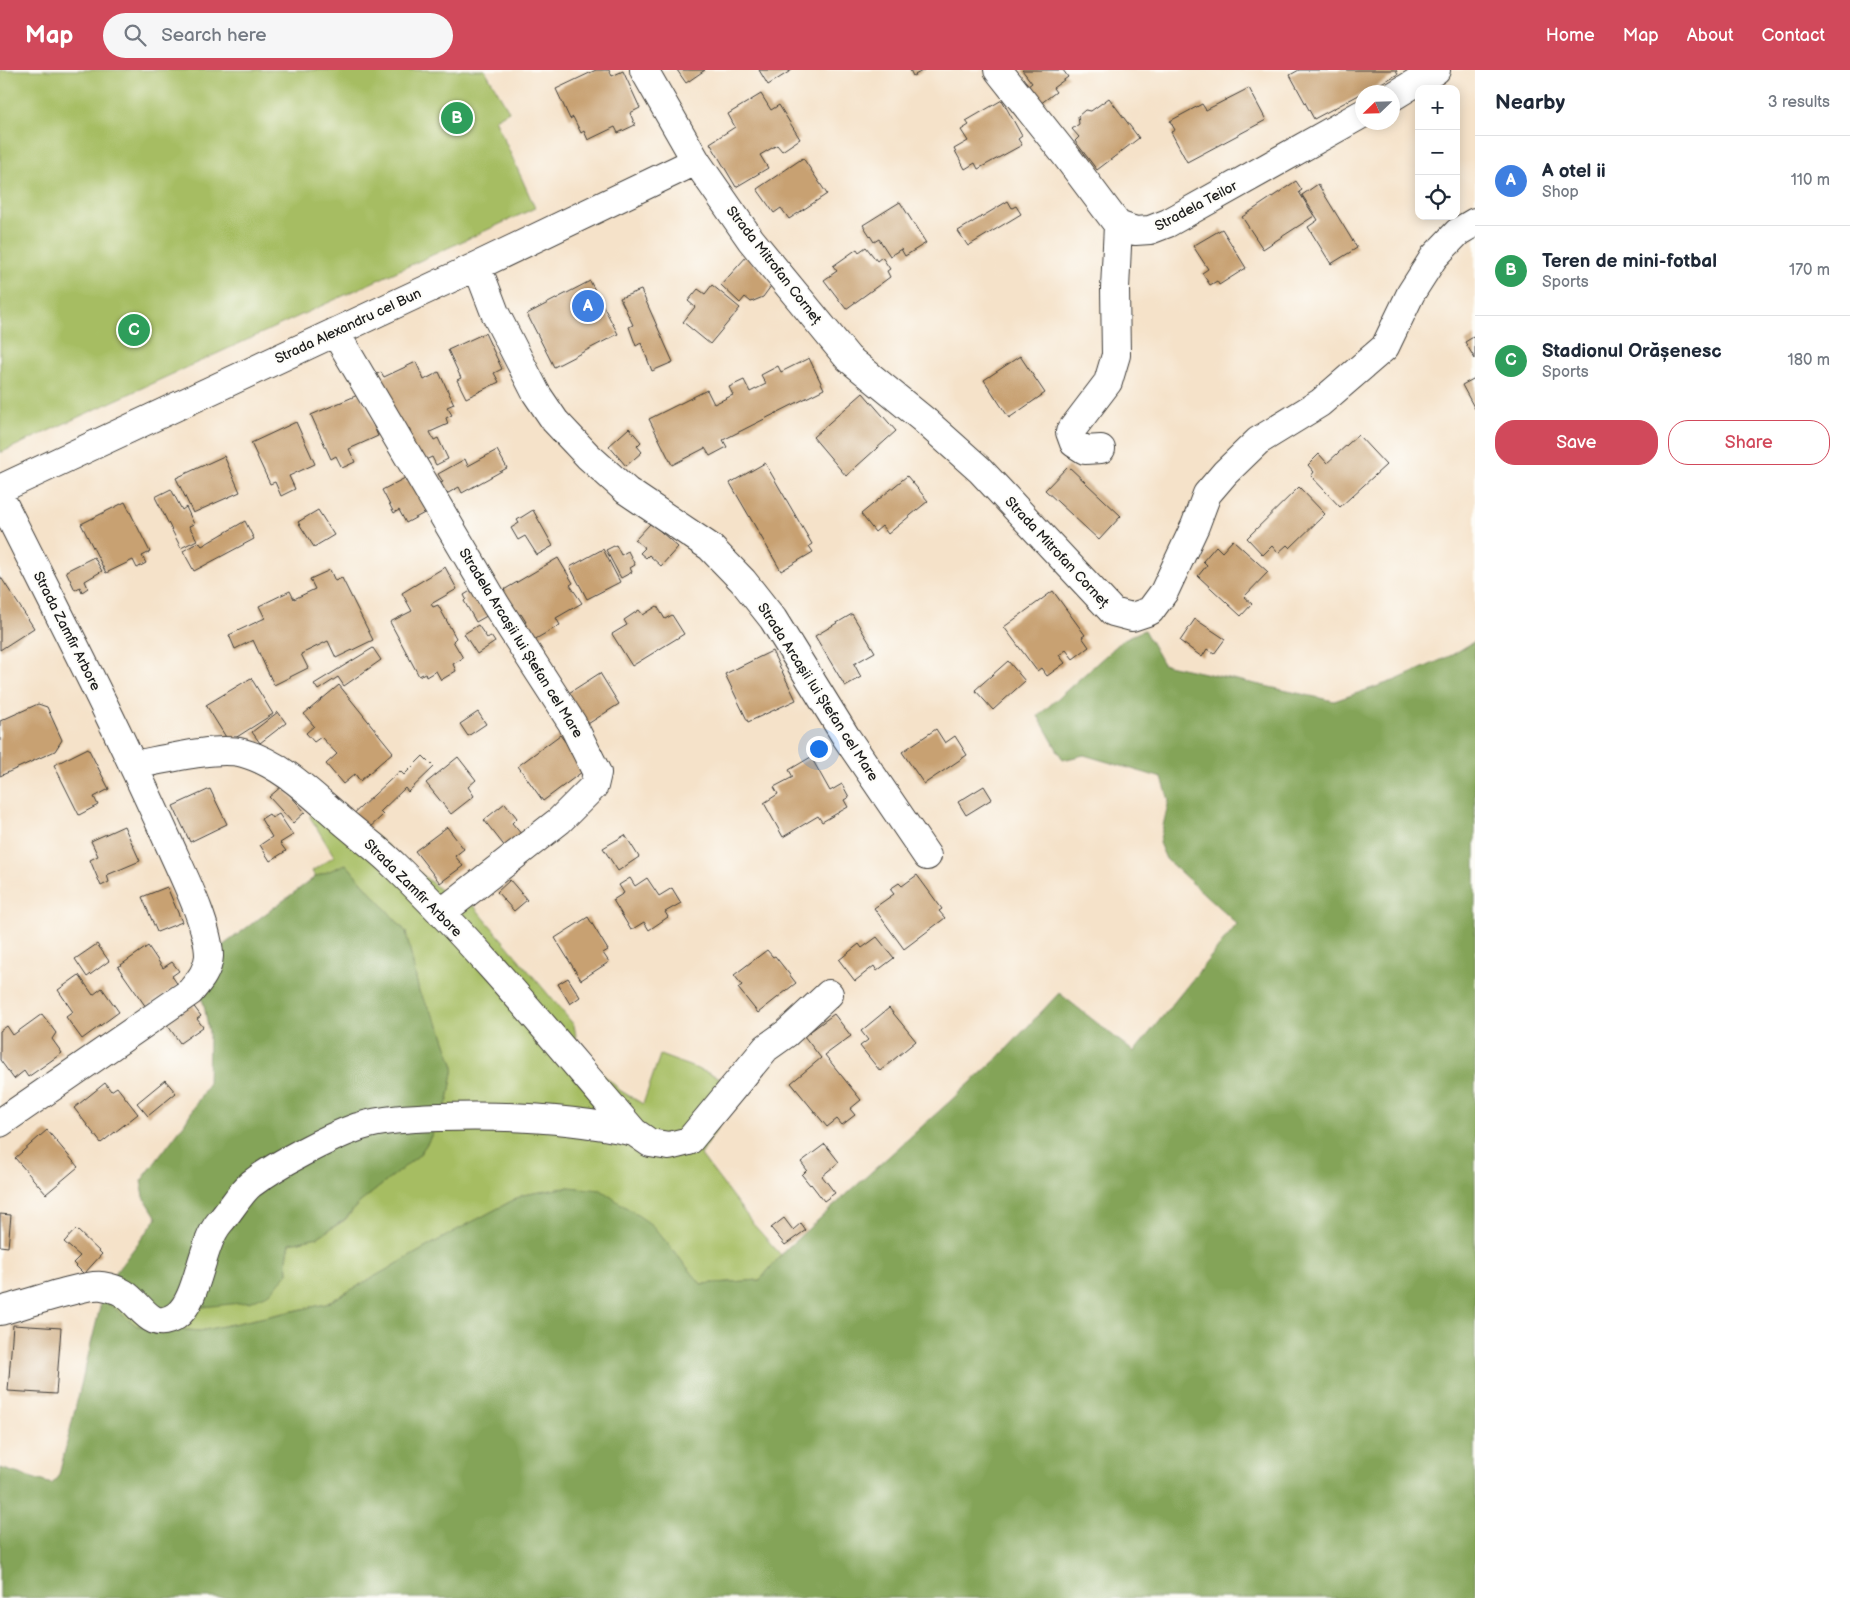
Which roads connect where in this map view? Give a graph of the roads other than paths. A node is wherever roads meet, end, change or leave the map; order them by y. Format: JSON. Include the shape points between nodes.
{"nodes":[{"id":1,"x":644,"y":70,"type":"edge"},
{"id":2,"x":998,"y":70,"type":"edge"},
{"id":3,"x":1436,"y":70,"type":"edge"},
{"id":4,"x":1400,"y":92,"type":"edge"},
{"id":5,"x":1355,"y":118,"type":"edge"},
{"id":6,"x":696,"y":161,"type":"junction"},
{"id":7,"x":1475,"y":222,"type":"edge"},
{"id":8,"x":1118,"y":225,"type":"junction"},
{"id":9,"x":477,"y":266,"type":"junction"},
{"id":10,"x":335,"y":332,"type":"junction"},
{"id":11,"x":1101,"y":450,"type":"dead end"},
{"id":12,"x":0,"y":488,"type":"edge"},
{"id":13,"x":0,"y":497,"type":"edge"},
{"id":14,"x":134,"y":765,"type":"junction"},
{"id":15,"x":927,"y":856,"type":"dead end"},
{"id":16,"x":441,"y":913,"type":"junction"},
{"id":17,"x":829,"y":994,"type":"dead end"},
{"id":18,"x":0,"y":1124,"type":"edge"},
{"id":19,"x":634,"y":1132,"type":"junction"},
{"id":20,"x":0,"y":1312,"type":"edge"}],
"edges":[{"from":1,"to":6,"type":"street","name":"Strada Mitrofan Corneț"},
{"from":2,"to":8,"type":"street"},
{"from":3,"to":4,"type":"street"},
{"from":5,"to":8,"type":"street","name":"Stradela Teilor","via":[[1168,222],[1150,230],[1135,231]]},
{"from":6,"to":7,"type":"street","name":"Strada Mitrofan Corneț","via":[[751,240],[848,358],[980,470],[1113,612],[1132,616],[1150,611],[1164,592],[1207,494],[1224,473],[1258,441],[1320,403],[1385,348],[1411,293],[1434,257],[1458,232]]},
{"from":6,"to":9,"type":"street","name":"Strada Alexandru cel Bun"},
{"from":8,"to":11,"type":"street","via":[[1116,354],[1108,382],[1070,432],[1074,443],[1085,450]]},
{"from":9,"to":10,"type":"street","name":"Strada Alexandru cel Bun"},
{"from":9,"to":15,"type":"street","name":"Strada Arcașii lui Ștefan cel Mare","via":[[504,331],[536,393],[555,421],[627,491],[710,547],[743,581],[773,620]]},
{"from":10,"to":12,"type":"street","name":"Strada Alexandru cel Bun"},
{"from":10,"to":16,"type":"street","name":"Stradela Arcașii lui Ștefan cel Mare","via":[[496,605],[572,723],[596,773],[594,786],[559,821]]},
{"from":13,"to":14,"type":"street","name":"Strada Zamfir Arbore"},
{"from":14,"to":16,"type":"street","name":"Strada Zamfir Arbore","via":[[209,752],[241,752],[264,760],[302,786],[385,858]]},
{"from":14,"to":18,"type":"street","name":"Strada Zamfir Arbore","via":[[204,927],[209,957],[204,974],[190,992]]},
{"from":16,"to":19,"type":"street","name":"Strada Zamfir Arbore"},
{"from":17,"to":19,"type":"street","via":[[766,1048],[689,1141],[669,1146],[650,1143]]},
{"from":19,"to":20,"type":"street","via":[[568,1121],[510,1117],[417,1118],[358,1127],[310,1148],[250,1185],[213,1230],[193,1291],[177,1315],[164,1321],[152,1320],[124,1294],[100,1286],[73,1290]]}]}
